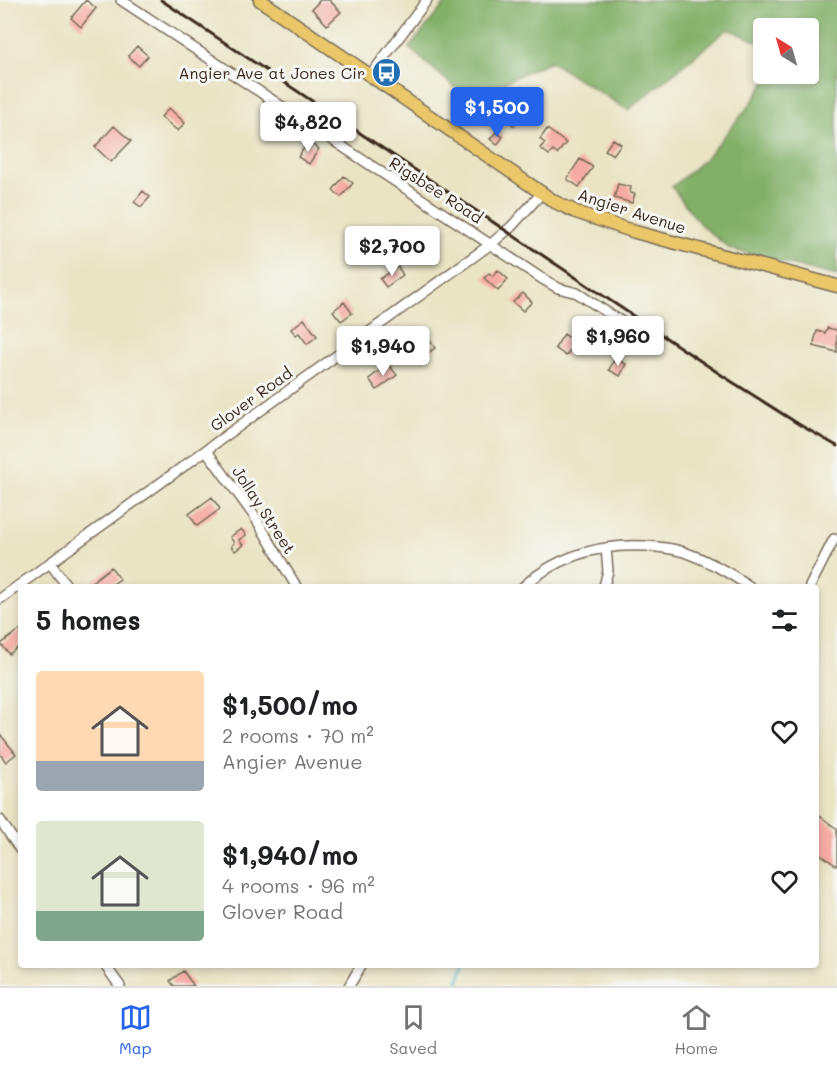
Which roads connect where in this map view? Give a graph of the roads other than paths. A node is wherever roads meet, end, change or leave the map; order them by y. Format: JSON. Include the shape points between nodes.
{"nodes":[{"id":1,"x":121,"y":0,"type":"edge"},
{"id":2,"x":260,"y":0,"type":"edge"},
{"id":3,"x":427,"y":0,"type":"edge"},
{"id":4,"x":370,"y":76,"type":"junction"},
{"id":5,"x":541,"y":194,"type":"junction"},
{"id":6,"x":490,"y":244,"type":"junction"},
{"id":7,"x":837,"y":286,"type":"edge"},
{"id":8,"x":647,"y":338,"type":"dead end"},
{"id":9,"x":206,"y":450,"type":"junction"},
{"id":10,"x":834,"y":539,"type":"dead end"},
{"id":11,"x":606,"y":548,"type":"junction"},
{"id":12,"x":50,"y":563,"type":"junction"},
{"id":13,"x":21,"y":584,"type":"edge"},
{"id":14,"x":66,"y":584,"type":"edge"},
{"id":15,"x":295,"y":584,"type":"edge"},
{"id":16,"x":526,"y":584,"type":"edge"},
{"id":17,"x":605,"y":584,"type":"edge"},
{"id":18,"x":746,"y":584,"type":"edge"},
{"id":19,"x":811,"y":584,"type":"edge"},
{"id":20,"x":18,"y":586,"type":"edge"},
{"id":21,"x":0,"y":599,"type":"edge"},
{"id":22,"x":0,"y":820,"type":"edge"},
{"id":23,"x":18,"y":847,"type":"edge"},
{"id":24,"x":107,"y":968,"type":"edge"},
{"id":25,"x":358,"y":968,"type":"edge"},
{"id":26,"x":120,"y":986,"type":"edge"},
{"id":27,"x":349,"y":986,"type":"edge"}],
"edges":[{"from":1,"to":6,"type":"street","name":"Rigsbee Road"},
{"from":2,"to":4,"type":"main road","name":"Angier Avenue"},
{"from":3,"to":4,"type":"street"},
{"from":4,"to":5,"type":"main road","name":"Angier Avenue"},
{"from":5,"to":6,"type":"street","name":"Glover Road"},
{"from":5,"to":7,"type":"main road","name":"Angier Avenue","via":[[576,212],[635,232]]},
{"from":6,"to":8,"type":"street","name":"Rigsbee Road"},
{"from":6,"to":9,"type":"street","name":"Glover Road"},
{"from":9,"to":12,"type":"street","name":"Glover Road"},
{"from":9,"to":15,"type":"street","name":"Jollay Street","via":[[255,517]]},
{"from":10,"to":19,"type":"street"},
{"from":11,"to":16,"type":"street","via":[[567,559]]},
{"from":11,"to":17,"type":"street"},
{"from":11,"to":18,"type":"street","via":[[638,545],[684,552]]},
{"from":12,"to":13,"type":"street","name":"Glover Road"},
{"from":12,"to":14,"type":"street"},
{"from":20,"to":21,"type":"street","name":"Glover Road"},
{"from":22,"to":23,"type":"street"},
{"from":24,"to":26,"type":"street"},
{"from":25,"to":27,"type":"street"}]}
